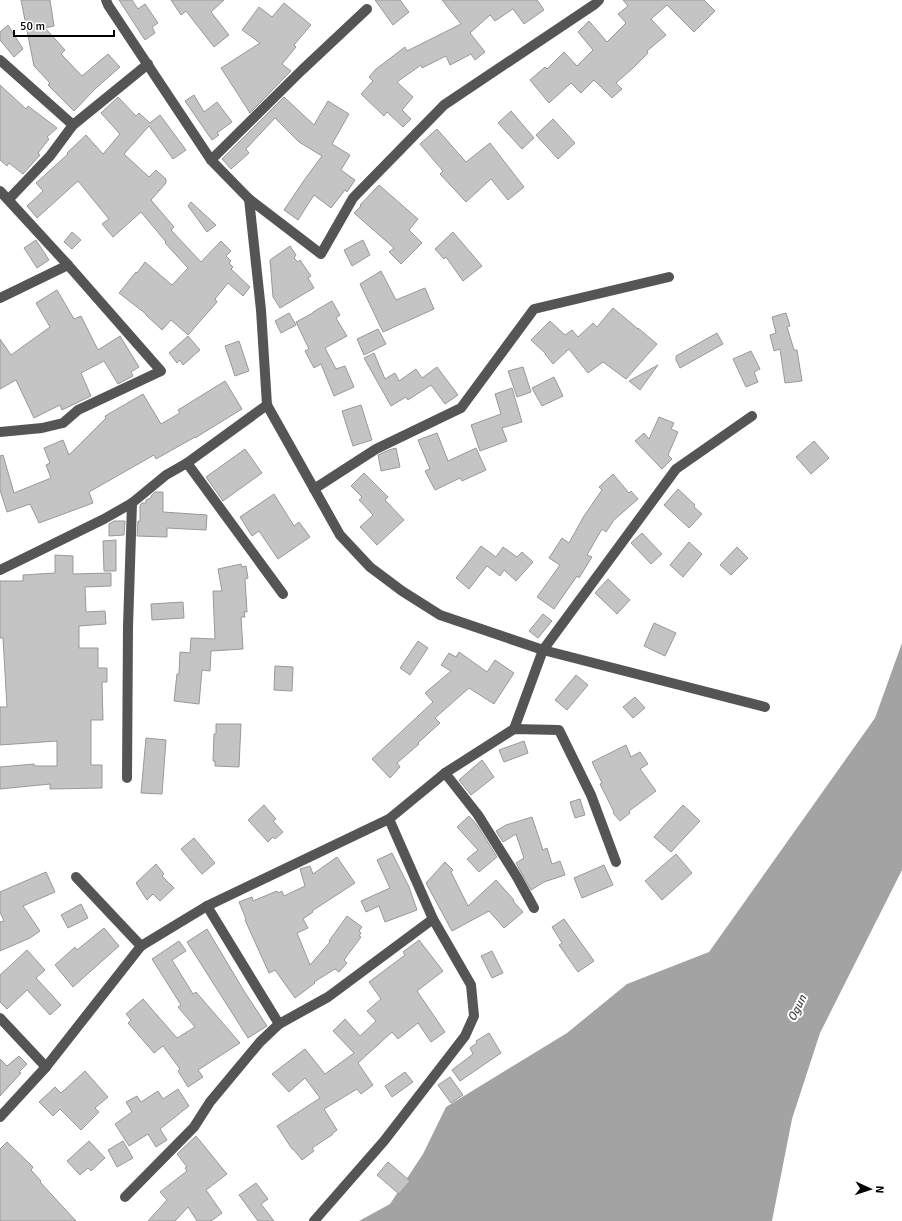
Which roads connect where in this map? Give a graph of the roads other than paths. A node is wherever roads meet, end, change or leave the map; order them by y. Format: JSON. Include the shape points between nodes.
{"nodes":[{"id":1,"x":106,"y":0,"type":"edge"},
{"id":2,"x":599,"y":0,"type":"edge"},
{"id":3,"x":367,"y":9,"type":"dead end"},
{"id":4,"x":0,"y":60,"type":"edge"},
{"id":5,"x":148,"y":64,"type":"junction"},
{"id":6,"x":73,"y":125,"type":"junction"},
{"id":7,"x":211,"y":160,"type":"junction"},
{"id":8,"x":0,"y":191,"type":"edge"},
{"id":9,"x":9,"y":199,"type":"junction"},
{"id":10,"x":249,"y":199,"type":"junction"},
{"id":11,"x":68,"y":264,"type":"junction"},
{"id":12,"x":669,"y":277,"type":"dead end"},
{"id":13,"x":0,"y":298,"type":"edge"},
{"id":14,"x":267,"y":404,"type":"junction"},
{"id":15,"x":752,"y":416,"type":"dead end"},
{"id":16,"x":0,"y":432,"type":"edge"},
{"id":17,"x":187,"y":463,"type":"junction"},
{"id":18,"x":314,"y":489,"type":"junction"},
{"id":19,"x":132,"y":503,"type":"junction"},
{"id":20,"x":0,"y":570,"type":"edge"},
{"id":21,"x":283,"y":594,"type":"dead end"},
{"id":22,"x":543,"y":650,"type":"junction"},
{"id":23,"x":765,"y":707,"type":"dead end"},
{"id":24,"x":514,"y":729,"type":"junction"},
{"id":25,"x":445,"y":773,"type":"junction"},
{"id":26,"x":127,"y":778,"type":"dead end"},
{"id":27,"x":389,"y":819,"type":"junction"},
{"id":28,"x":616,"y":862,"type":"dead end"},
{"id":29,"x":76,"y":877,"type":"dead end"},
{"id":30,"x":207,"y":906,"type":"junction"},
{"id":31,"x":534,"y":908,"type":"dead end"},
{"id":32,"x":433,"y":918,"type":"junction"},
{"id":33,"x":141,"y":946,"type":"junction"},
{"id":34,"x":0,"y":1018,"type":"edge"},
{"id":35,"x":279,"y":1024,"type":"junction"},
{"id":36,"x":46,"y":1067,"type":"junction"},
{"id":37,"x":0,"y":1117,"type":"edge"},
{"id":38,"x":125,"y":1197,"type":"dead end"},
{"id":39,"x":314,"y":1221,"type":"edge"}],
"edges":[{"from":1,"to":5,"type":"street"},
{"from":2,"to":10,"type":"street","via":[[444,105],[353,198],[321,254]]},
{"from":3,"to":7,"type":"street"},
{"from":4,"to":6,"type":"street"},
{"from":5,"to":6,"type":"street"},
{"from":5,"to":7,"type":"street"},
{"from":6,"to":9,"type":"street","via":[[50,156]]},
{"from":7,"to":10,"type":"street"},
{"from":8,"to":9,"type":"street"},
{"from":9,"to":11,"type":"street"},
{"from":10,"to":14,"type":"street","via":[[261,310]]},
{"from":11,"to":13,"type":"street"},
{"from":11,"to":16,"type":"street","via":[[161,371],[78,410],[63,423]]},
{"from":12,"to":18,"type":"street","via":[[534,309],[461,408],[376,449]]},
{"from":14,"to":17,"type":"street"},
{"from":14,"to":18,"type":"street"},
{"from":15,"to":22,"type":"street","via":[[676,469]]},
{"from":17,"to":19,"type":"street","via":[[166,475]]},
{"from":17,"to":21,"type":"street"},
{"from":18,"to":22,"type":"street","via":[[340,535],[370,567],[402,591],[440,614]]},
{"from":19,"to":20,"type":"street"},
{"from":19,"to":26,"type":"street"},
{"from":22,"to":23,"type":"street"},
{"from":22,"to":24,"type":"street"},
{"from":24,"to":25,"type":"street"},
{"from":24,"to":28,"type":"street","via":[[559,730],[591,795]]},
{"from":25,"to":27,"type":"street"},
{"from":25,"to":31,"type":"street","via":[[478,815]]},
{"from":27,"to":30,"type":"street"},
{"from":27,"to":32,"type":"street"},
{"from":29,"to":33,"type":"street"},
{"from":30,"to":33,"type":"street"},
{"from":30,"to":35,"type":"street"},
{"from":32,"to":35,"type":"street","via":[[328,997]]},
{"from":32,"to":39,"type":"street","via":[[471,985],[474,1016],[465,1036],[384,1141]]},
{"from":33,"to":36,"type":"street"},
{"from":34,"to":36,"type":"street"},
{"from":35,"to":38,"type":"street","via":[[260,1042],[210,1102],[194,1126]]},
{"from":36,"to":37,"type":"street"}]}
